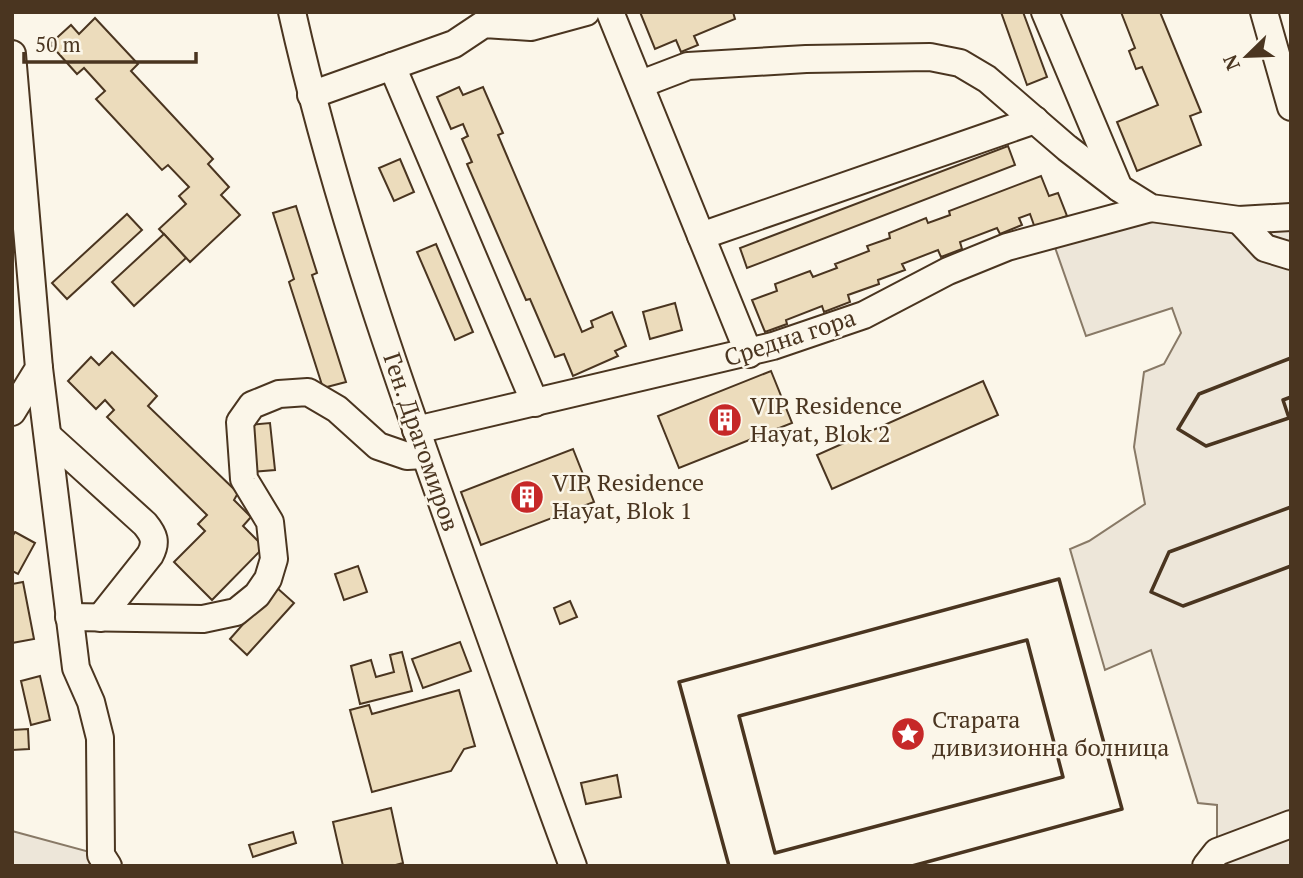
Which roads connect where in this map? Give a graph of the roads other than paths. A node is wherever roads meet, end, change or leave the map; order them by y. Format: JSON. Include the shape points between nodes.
{"nodes":[{"id":1,"x":292,"y":12,"type":"edge"},
{"id":2,"x":586,"y":12,"type":"edge"},
{"id":3,"x":611,"y":12,"type":"edge"},
{"id":4,"x":1045,"y":12,"type":"edge"},
{"id":5,"x":1264,"y":12,"type":"edge"},
{"id":6,"x":12,"y":54,"type":"edge"},
{"id":7,"x":1284,"y":56,"type":"edge"},
{"id":8,"x":392,"y":66,"type":"junction"},
{"id":9,"x":641,"y":85,"type":"junction"},
{"id":10,"x":311,"y":95,"type":"junction"},
{"id":11,"x":1291,"y":107,"type":"edge"},
{"id":12,"x":1035,"y":120,"type":"junction"},
{"id":13,"x":1119,"y":188,"type":"junction"},
{"id":14,"x":1151,"y":208,"type":"junction"},
{"id":15,"x":1291,"y":217,"type":"edge"},
{"id":16,"x":1239,"y":220,"type":"junction"},
{"id":17,"x":701,"y":236,"type":"junction"},
{"id":18,"x":1291,"y":256,"type":"edge"},
{"id":19,"x":749,"y":354,"type":"junction"},
{"id":20,"x":39,"y":368,"type":"junction"},
{"id":21,"x":535,"y":403,"type":"junction"},
{"id":22,"x":12,"y":412,"type":"edge"},
{"id":23,"x":416,"y":430,"type":"junction"},
{"id":24,"x":48,"y":436,"type":"junction"},
{"id":25,"x":424,"y":455,"type":"junction"},
{"id":26,"x":69,"y":617,"type":"junction"},
{"id":27,"x":100,"y":618,"type":"junction"},
{"id":28,"x":1291,"y":824,"type":"edge"},
{"id":29,"x":108,"y":866,"type":"edge"},
{"id":30,"x":573,"y":866,"type":"edge"},
{"id":31,"x":1206,"y":866,"type":"edge"}],
"edges":[{"from":1,"to":10,"type":"street","name":"Ген. Драгомиров"},
{"from":2,"to":8,"type":"street","via":[[531,27],[484,24],[454,44]]},
{"from":3,"to":9,"type":"street"},
{"from":4,"to":13,"type":"street"},
{"from":5,"to":7,"type":"street"},
{"from":6,"to":20,"type":"street"},
{"from":7,"to":11,"type":"street"},
{"from":8,"to":10,"type":"street"},
{"from":8,"to":21,"type":"street"},
{"from":9,"to":12,"type":"street","via":[[688,66],[930,57],[960,63],[987,79]]},
{"from":9,"to":17,"type":"street"},
{"from":10,"to":23,"type":"street","name":"Ген. Драгомиров"},
{"from":12,"to":13,"type":"street"},
{"from":12,"to":17,"type":"street"},
{"from":13,"to":14,"type":"street"},
{"from":14,"to":16,"type":"street"},
{"from":14,"to":19,"type":"street","name":"Средна гора","via":[[1007,247],[948,271],[864,315]]},
{"from":15,"to":16,"type":"street"},
{"from":16,"to":18,"type":"street","via":[[1265,248]]},
{"from":17,"to":19,"type":"street"},
{"from":19,"to":21,"type":"street","name":"Средна гора"},
{"from":20,"to":22,"type":"street"},
{"from":20,"to":24,"type":"street"},
{"from":21,"to":23,"type":"street","name":"Средна гора"},
{"from":23,"to":25,"type":"street","name":"Ген. Драгомиров"},
{"from":24,"to":26,"type":"street"},
{"from":24,"to":27,"type":"street","via":[[153,534],[155,545],[150,555]]},
{"from":25,"to":27,"type":"street","via":[[407,456],[378,446],[337,409],[308,392],[279,394],[252,405],[240,422],[244,479],[270,522],[274,559],[257,595],[236,612],[203,620]]},
{"from":25,"to":30,"type":"street","name":"Ген. Драгомиров"},
{"from":26,"to":27,"type":"street"},
{"from":26,"to":29,"type":"street","via":[[76,668],[100,738],[100,855]]},
{"from":28,"to":31,"type":"street","via":[[1217,852]]}]}
